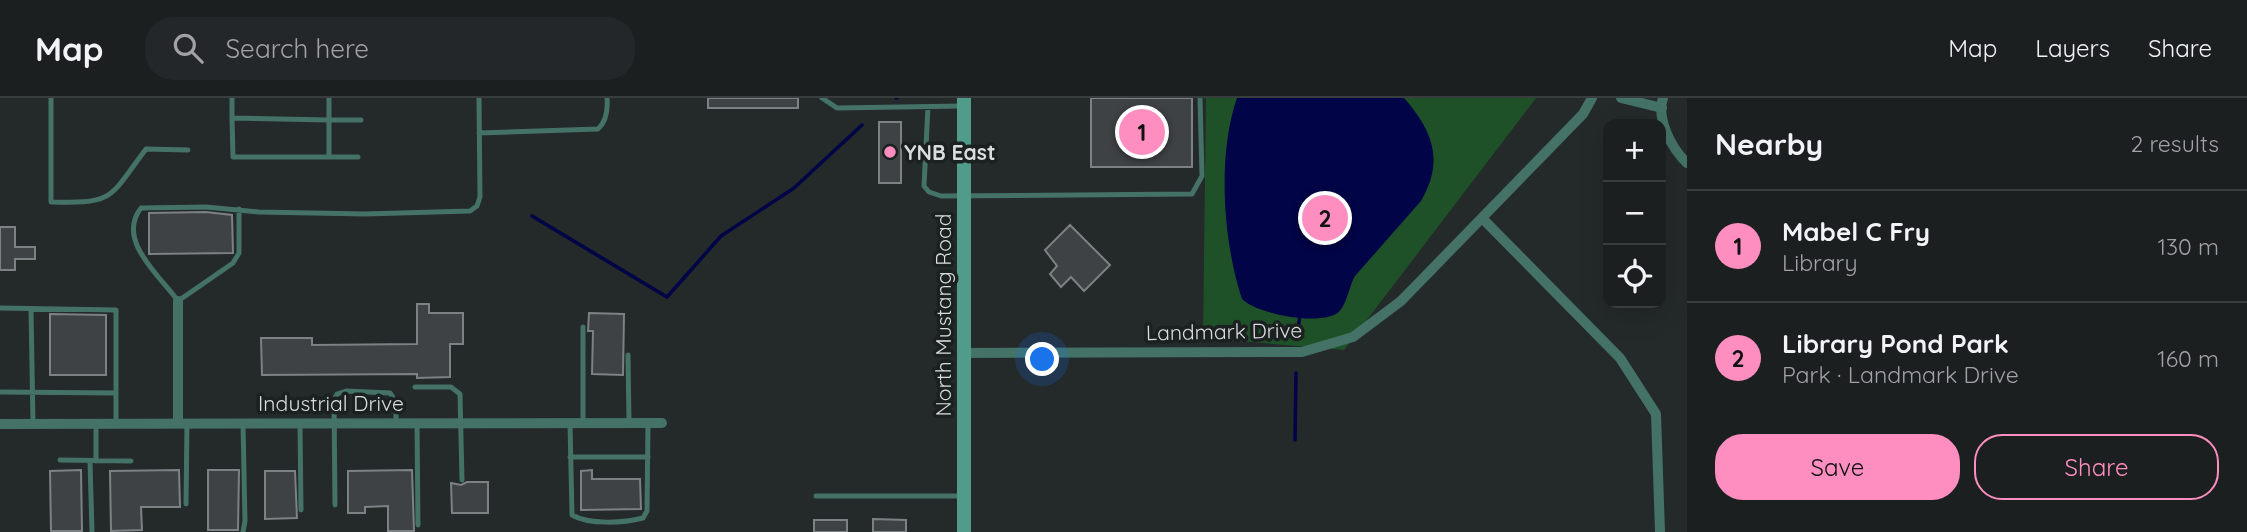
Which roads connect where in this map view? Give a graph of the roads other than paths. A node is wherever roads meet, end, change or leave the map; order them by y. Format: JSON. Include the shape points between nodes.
{"nodes":[{"id":1,"x":51,"y":98,"type":"edge"},
{"id":2,"x":232,"y":98,"type":"edge"},
{"id":3,"x":330,"y":98,"type":"edge"},
{"id":4,"x":479,"y":98,"type":"edge"},
{"id":5,"x":607,"y":98,"type":"edge"},
{"id":6,"x":822,"y":98,"type":"edge"},
{"id":7,"x":1200,"y":98,"type":"edge"},
{"id":8,"x":1592,"y":98,"type":"edge"},
{"id":9,"x":1621,"y":98,"type":"edge"},
{"id":10,"x":1636,"y":101,"type":"edge"},
{"id":11,"x":964,"y":102,"type":"edge"},
{"id":12,"x":1662,"y":103,"type":"edge"},
{"id":13,"x":928,"y":107,"type":"junction"},
{"id":14,"x":232,"y":118,"type":"junction"},
{"id":15,"x":330,"y":120,"type":"junction"},
{"id":16,"x":360,"y":120,"type":"dead end"},
{"id":17,"x":480,"y":133,"type":"junction"},
{"id":18,"x":188,"y":150,"type":"dead end"},
{"id":19,"x":330,"y":157,"type":"junction"},
{"id":20,"x":358,"y":157,"type":"dead end"},
{"id":21,"x":1687,"y":163,"type":"edge"},
{"id":22,"x":964,"y":195,"type":"junction"},
{"id":23,"x":239,"y":209,"type":"junction"},
{"id":24,"x":1483,"y":219,"type":"junction"},
{"id":25,"x":177,"y":301,"type":"junction"},
{"id":26,"x":0,"y":308,"type":"edge"},
{"id":27,"x":31,"y":309,"type":"junction"},
{"id":28,"x":583,"y":327,"type":"dead end"},
{"id":29,"x":964,"y":353,"type":"junction"},
{"id":30,"x":628,"y":355,"type":"dead end"},
{"id":31,"x":415,"y":387,"type":"dead end"},
{"id":32,"x":0,"y":392,"type":"edge"},
{"id":33,"x":32,"y":393,"type":"junction"},
{"id":34,"x":116,"y":393,"type":"junction"},
{"id":35,"x":396,"y":422,"type":"junction"},
{"id":36,"x":417,"y":422,"type":"junction"},
{"id":37,"x":461,"y":422,"type":"junction"},
{"id":38,"x":182,"y":423,"type":"junction"},
{"id":39,"x":243,"y":423,"type":"junction"},
{"id":40,"x":300,"y":423,"type":"junction"},
{"id":41,"x":335,"y":423,"type":"junction"},
{"id":42,"x":570,"y":423,"type":"junction"},
{"id":43,"x":583,"y":423,"type":"junction"},
{"id":44,"x":629,"y":423,"type":"junction"},
{"id":45,"x":648,"y":423,"type":"junction"},
{"id":46,"x":662,"y":423,"type":"dead end"},
{"id":47,"x":0,"y":424,"type":"edge"},
{"id":48,"x":33,"y":424,"type":"junction"},
{"id":49,"x":96,"y":424,"type":"junction"},
{"id":50,"x":116,"y":424,"type":"junction"},
{"id":51,"x":570,"y":457,"type":"junction"},
{"id":52,"x":648,"y":457,"type":"junction"},
{"id":53,"x":60,"y":460,"type":"dead end"},
{"id":54,"x":93,"y":461,"type":"junction"},
{"id":55,"x":131,"y":461,"type":"dead end"},
{"id":56,"x":462,"y":480,"type":"dead end"},
{"id":57,"x":816,"y":496,"type":"dead end"},
{"id":58,"x":964,"y":496,"type":"junction"},
{"id":59,"x":186,"y":504,"type":"dead end"},
{"id":60,"x":335,"y":505,"type":"dead end"},
{"id":61,"x":301,"y":510,"type":"dead end"},
{"id":62,"x":418,"y":524,"type":"dead end"},
{"id":63,"x":92,"y":532,"type":"edge"},
{"id":64,"x":243,"y":532,"type":"edge"},
{"id":65,"x":964,"y":532,"type":"edge"},
{"id":66,"x":1660,"y":532,"type":"edge"}],
"edges":[{"from":1,"to":18,"type":"lane","via":[[51,202],[104,200],[146,149]]},
{"from":2,"to":14,"type":"lane"},
{"from":3,"to":15,"type":"lane"},
{"from":4,"to":17,"type":"lane"},
{"from":5,"to":17,"type":"lane","via":[[608,111],[598,129]]},
{"from":6,"to":13,"type":"lane","via":[[837,108]]},
{"from":7,"to":22,"type":"lane","via":[[1202,176],[1192,194]]},
{"from":8,"to":24,"type":"street","name":"Landmark Drive","via":[[1583,114]]},
{"from":9,"to":10,"type":"street"},
{"from":10,"to":12,"type":"street"},
{"from":11,"to":13,"type":"lane"},
{"from":11,"to":22,"type":"main road","name":"North Mustang Road"},
{"from":12,"to":21,"type":"street","via":[[1670,139]]},
{"from":13,"to":22,"type":"lane","via":[[924,186],[941,196]]},
{"from":14,"to":15,"type":"lane"},
{"from":14,"to":19,"type":"lane","via":[[233,157]]},
{"from":15,"to":16,"type":"lane"},
{"from":15,"to":19,"type":"lane"},
{"from":17,"to":23,"type":"lane","via":[[480,197],[470,211]]},
{"from":19,"to":20,"type":"lane"},
{"from":22,"to":29,"type":"main road","name":"North Mustang Road"},
{"from":23,"to":25,"type":"lane","via":[[239,253],[233,263]]},
{"from":23,"to":25,"type":"lane","via":[[148,206],[136,215],[132,235]]},
{"from":24,"to":29,"type":"street","name":"Landmark Drive","via":[[1401,301],[1363,330],[1302,352]]},
{"from":24,"to":66,"type":"street","via":[[1620,358],[1656,414]]},
{"from":25,"to":38,"type":"street"},
{"from":26,"to":27,"type":"lane"},
{"from":27,"to":33,"type":"lane"},
{"from":27,"to":34,"type":"lane","via":[[116,310]]},
{"from":28,"to":43,"type":"lane"},
{"from":29,"to":58,"type":"main road","name":"North Mustang Road"},
{"from":30,"to":44,"type":"lane"},
{"from":31,"to":37,"type":"lane","via":[[457,389]]},
{"from":32,"to":33,"type":"lane"},
{"from":33,"to":34,"type":"lane"},
{"from":33,"to":48,"type":"lane"},
{"from":34,"to":50,"type":"lane"},
{"from":35,"to":36,"type":"street","name":"Industrial Drive"},
{"from":35,"to":41,"type":"street","name":"Industrial Drive"},
{"from":35,"to":41,"type":"lane","via":[[396,401],[390,393],[346,391],[334,400]]},
{"from":36,"to":37,"type":"street","name":"Industrial Drive"},
{"from":36,"to":62,"type":"lane"},
{"from":37,"to":42,"type":"street","name":"Industrial Drive"},
{"from":37,"to":56,"type":"lane"},
{"from":38,"to":39,"type":"street","name":"Industrial Drive"},
{"from":38,"to":50,"type":"street","name":"Industrial Drive"},
{"from":38,"to":59,"type":"lane"},
{"from":39,"to":40,"type":"street","name":"Industrial Drive"},
{"from":39,"to":64,"type":"lane"},
{"from":40,"to":41,"type":"street","name":"Industrial Drive"},
{"from":40,"to":61,"type":"lane"},
{"from":41,"to":60,"type":"lane"},
{"from":42,"to":43,"type":"street","name":"Industrial Drive"},
{"from":42,"to":51,"type":"lane"},
{"from":43,"to":44,"type":"street","name":"Industrial Drive"},
{"from":44,"to":45,"type":"street","name":"Industrial Drive"},
{"from":45,"to":46,"type":"street","name":"Industrial Drive"},
{"from":45,"to":52,"type":"lane"},
{"from":47,"to":48,"type":"street","name":"Industrial Drive"},
{"from":48,"to":49,"type":"street","name":"Industrial Drive"},
{"from":49,"to":50,"type":"street","name":"Industrial Drive"},
{"from":49,"to":54,"type":"lane"},
{"from":51,"to":52,"type":"lane"},
{"from":51,"to":52,"type":"lane","via":[[572,515],[580,520],[633,521],[647,511]]},
{"from":53,"to":54,"type":"lane"},
{"from":54,"to":55,"type":"lane"},
{"from":54,"to":63,"type":"lane"},
{"from":57,"to":58,"type":"lane"},
{"from":58,"to":65,"type":"main road","name":"North Mustang Road"}]}
